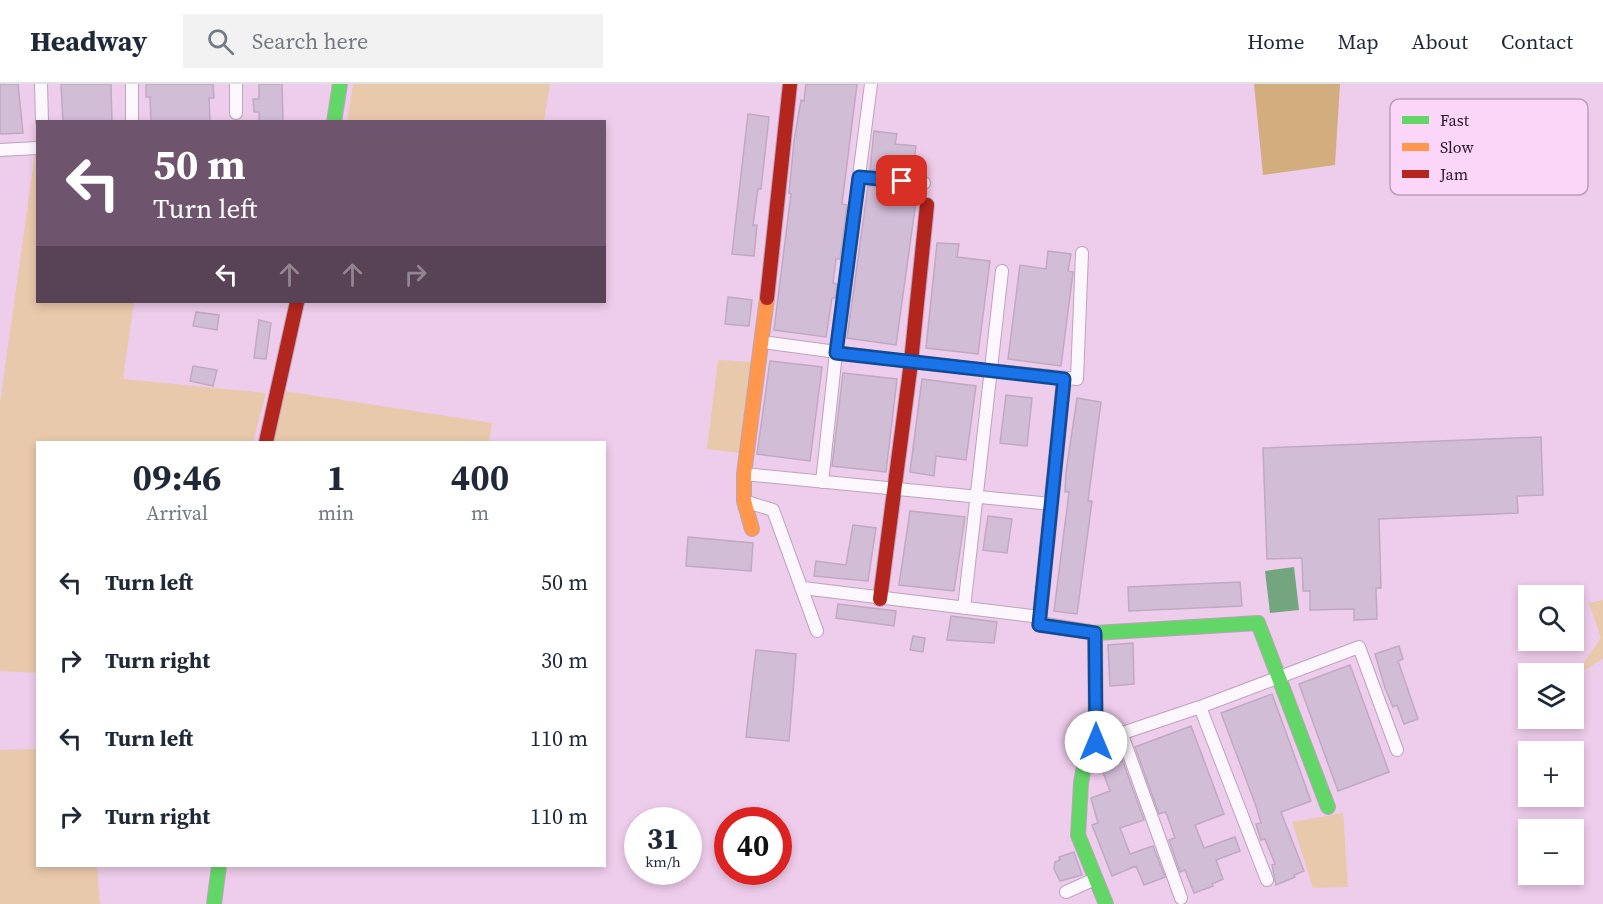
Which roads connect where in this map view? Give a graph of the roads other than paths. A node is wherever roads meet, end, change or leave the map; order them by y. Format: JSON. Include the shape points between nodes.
{"nodes":[{"id":1,"x":41,"y":84,"type":"edge"},
{"id":2,"x":132,"y":84,"type":"edge"},
{"id":3,"x":236,"y":84,"type":"edge"},
{"id":4,"x":340,"y":84,"type":"edge"},
{"id":5,"x":790,"y":84,"type":"edge"},
{"id":6,"x":871,"y":84,"type":"edge"},
{"id":7,"x":236,"y":113,"type":"dead end"},
{"id":8,"x":42,"y":120,"type":"edge"},
{"id":9,"x":132,"y":120,"type":"edge"},
{"id":10,"x":334,"y":120,"type":"edge"},
{"id":11,"x":36,"y":148,"type":"edge"},
{"id":12,"x":0,"y":150,"type":"edge"},
{"id":13,"x":859,"y":177,"type":"junction"},
{"id":14,"x":924,"y":183,"type":"dead end"},
{"id":15,"x":927,"y":206,"type":"dead end"},
{"id":16,"x":1082,"y":253,"type":"dead end"},
{"id":17,"x":1002,"y":272,"type":"dead end"},
{"id":18,"x":297,"y":303,"type":"edge"},
{"id":19,"x":762,"y":342,"type":"junction"},
{"id":20,"x":836,"y":353,"type":"junction"},
{"id":21,"x":911,"y":362,"type":"junction"},
{"id":22,"x":989,"y":370,"type":"junction"},
{"id":23,"x":1064,"y":379,"type":"junction"},
{"id":24,"x":266,"y":441,"type":"edge"},
{"id":25,"x":744,"y":474,"type":"junction"},
{"id":26,"x":822,"y":483,"type":"junction"},
{"id":27,"x":894,"y":490,"type":"junction"},
{"id":28,"x":976,"y":497,"type":"junction"},
{"id":29,"x":744,"y":501,"type":"junction"},
{"id":30,"x":1051,"y":504,"type":"junction"},
{"id":31,"x":752,"y":529,"type":"dead end"},
{"id":32,"x":803,"y":588,"type":"junction"},
{"id":33,"x":880,"y":599,"type":"junction"},
{"id":34,"x":964,"y":608,"type":"junction"},
{"id":35,"x":1040,"y":617,"type":"junction"},
{"id":36,"x":817,"y":631,"type":"dead end"},
{"id":37,"x":1095,"y":633,"type":"junction"},
{"id":38,"x":1279,"y":676,"type":"junction"},
{"id":39,"x":1200,"y":707,"type":"junction"},
{"id":40,"x":1122,"y":735,"type":"junction"},
{"id":41,"x":1096,"y":742,"type":"junction"},
{"id":42,"x":1397,"y":750,"type":"dead end"},
{"id":43,"x":1328,"y":807,"type":"dead end"},
{"id":44,"x":219,"y":867,"type":"edge"},
{"id":45,"x":1095,"y":879,"type":"junction"},
{"id":46,"x":1267,"y":880,"type":"dead end"},
{"id":47,"x":1066,"y":892,"type":"dead end"},
{"id":48,"x":1181,"y":898,"type":"dead end"},
{"id":49,"x":214,"y":904,"type":"edge"},
{"id":50,"x":1106,"y":904,"type":"edge"}],
"edges":[{"from":1,"to":8,"type":"street"},
{"from":2,"to":9,"type":"street"},
{"from":3,"to":7,"type":"street"},
{"from":4,"to":10,"type":"street"},
{"from":5,"to":19,"type":"street"},
{"from":6,"to":13,"type":"street"},
{"from":11,"to":12,"type":"street"},
{"from":13,"to":14,"type":"street"},
{"from":13,"to":20,"type":"street"},
{"from":15,"to":21,"type":"street"},
{"from":16,"to":23,"type":"street","via":[[1077,379]]},
{"from":17,"to":22,"type":"street"},
{"from":18,"to":24,"type":"street"},
{"from":19,"to":20,"type":"street"},
{"from":19,"to":25,"type":"street"},
{"from":20,"to":21,"type":"street"},
{"from":20,"to":26,"type":"street"},
{"from":21,"to":22,"type":"street"},
{"from":21,"to":27,"type":"street"},
{"from":22,"to":23,"type":"street"},
{"from":22,"to":28,"type":"street"},
{"from":23,"to":30,"type":"street"},
{"from":25,"to":26,"type":"street"},
{"from":25,"to":29,"type":"street"},
{"from":26,"to":27,"type":"street"},
{"from":27,"to":28,"type":"street"},
{"from":27,"to":33,"type":"street"},
{"from":28,"to":30,"type":"street"},
{"from":28,"to":34,"type":"street"},
{"from":29,"to":31,"type":"street"},
{"from":29,"to":32,"type":"street","via":[[773,510]]},
{"from":30,"to":35,"type":"street"},
{"from":32,"to":33,"type":"street"},
{"from":32,"to":36,"type":"street"},
{"from":33,"to":34,"type":"street"},
{"from":34,"to":35,"type":"street"},
{"from":35,"to":37,"type":"street","via":[[1039,625]]},
{"from":37,"to":38,"type":"street","via":[[1258,623]]},
{"from":37,"to":41,"type":"street"},
{"from":38,"to":39,"type":"street"},
{"from":38,"to":42,"type":"street","via":[[1359,647]]},
{"from":38,"to":43,"type":"street"},
{"from":39,"to":40,"type":"street"},
{"from":39,"to":46,"type":"street"},
{"from":40,"to":41,"type":"street"},
{"from":40,"to":48,"type":"street"},
{"from":41,"to":45,"type":"street","via":[[1086,755],[1078,835]]},
{"from":44,"to":49,"type":"street"},
{"from":45,"to":47,"type":"street"},
{"from":45,"to":50,"type":"street"}]}
